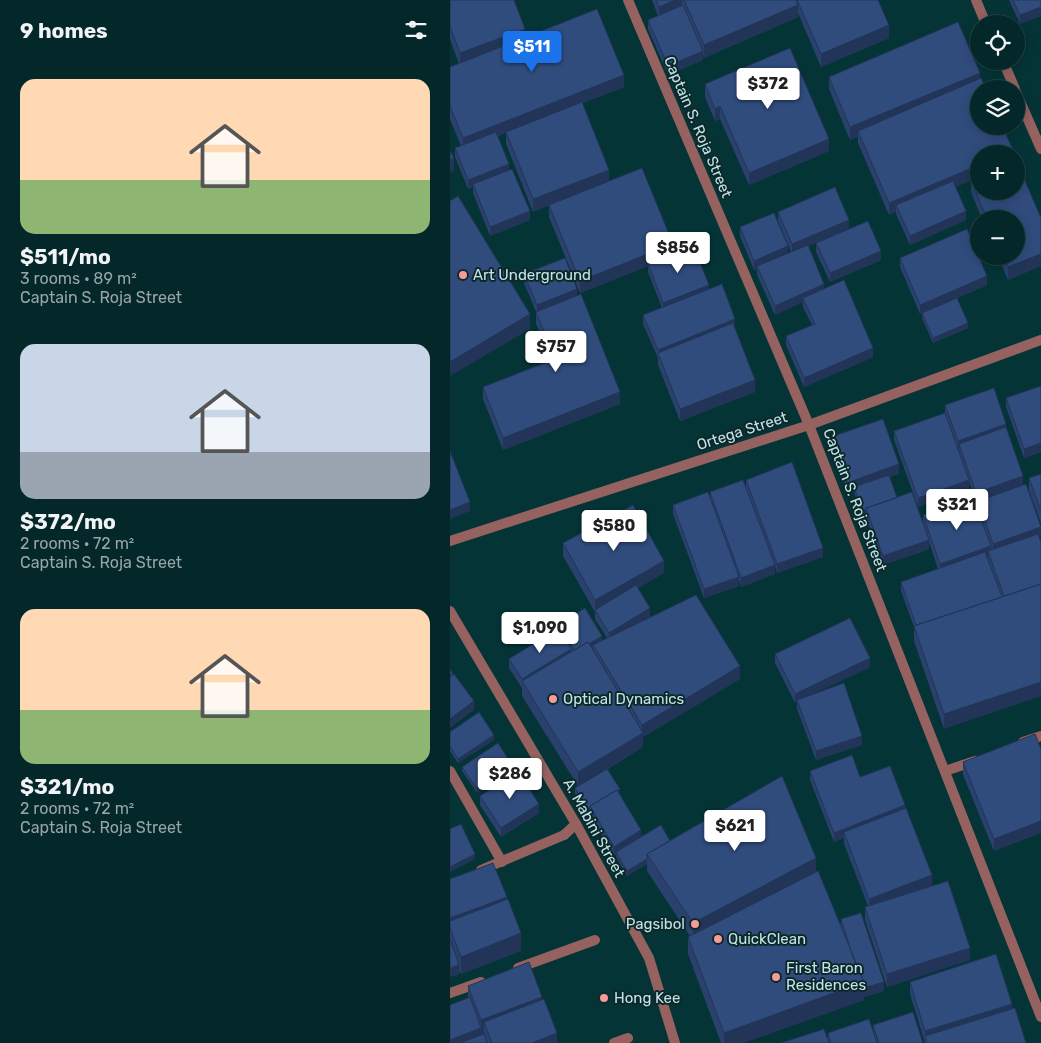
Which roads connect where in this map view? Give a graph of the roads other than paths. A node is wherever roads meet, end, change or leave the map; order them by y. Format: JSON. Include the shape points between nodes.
{"nodes":[{"id":1,"x":628,"y":0,"type":"edge"},
{"id":2,"x":976,"y":0,"type":"edge"},
{"id":3,"x":982,"y":15,"type":"edge"},
{"id":4,"x":1025,"y":113,"type":"edge"},
{"id":5,"x":1041,"y":149,"type":"edge"},
{"id":6,"x":1041,"y":340,"type":"edge"},
{"id":7,"x":809,"y":425,"type":"junction"},
{"id":8,"x":450,"y":541,"type":"edge"},
{"id":9,"x":450,"y":611,"type":"edge"},
{"id":10,"x":1041,"y":736,"type":"edge"},
{"id":11,"x":1016,"y":745,"type":"edge"},
{"id":12,"x":983,"y":758,"type":"edge"},
{"id":13,"x":450,"y":771,"type":"edge"},
{"id":14,"x":945,"y":771,"type":"junction"},
{"id":15,"x":576,"y":824,"type":"junction"},
{"id":16,"x":502,"y":862,"type":"junction"},
{"id":17,"x":468,"y":876,"type":"edge"},
{"id":18,"x":595,"y":940,"type":"dead end"},
{"id":19,"x":450,"y":993,"type":"edge"},
{"id":20,"x":1041,"y":1017,"type":"edge"},
{"id":21,"x":628,"y":1038,"type":"dead end"},
{"id":22,"x":614,"y":1043,"type":"edge"},
{"id":23,"x":676,"y":1043,"type":"edge"}],
"edges":[{"from":1,"to":7,"type":"street","name":"Captain S. Roja Street"},
{"from":2,"to":3,"type":"street"},
{"from":4,"to":5,"type":"street"},
{"from":6,"to":7,"type":"street","name":"Ortega Street"},
{"from":7,"to":8,"type":"street","name":"Ortega Street"},
{"from":7,"to":14,"type":"street","name":"Captain S. Roja Street"},
{"from":9,"to":15,"type":"street","name":"A. Mabini Street"},
{"from":10,"to":11,"type":"street"},
{"from":12,"to":14,"type":"street"},
{"from":13,"to":16,"type":"street"},
{"from":14,"to":20,"type":"street","name":"Captain S. Roja Street"},
{"from":15,"to":16,"type":"street","via":[[564,835]]},
{"from":15,"to":23,"type":"street","name":"A. Mabini Street","via":[[649,958]]},
{"from":16,"to":17,"type":"street"},
{"from":18,"to":19,"type":"street"},
{"from":21,"to":22,"type":"street"}]}
